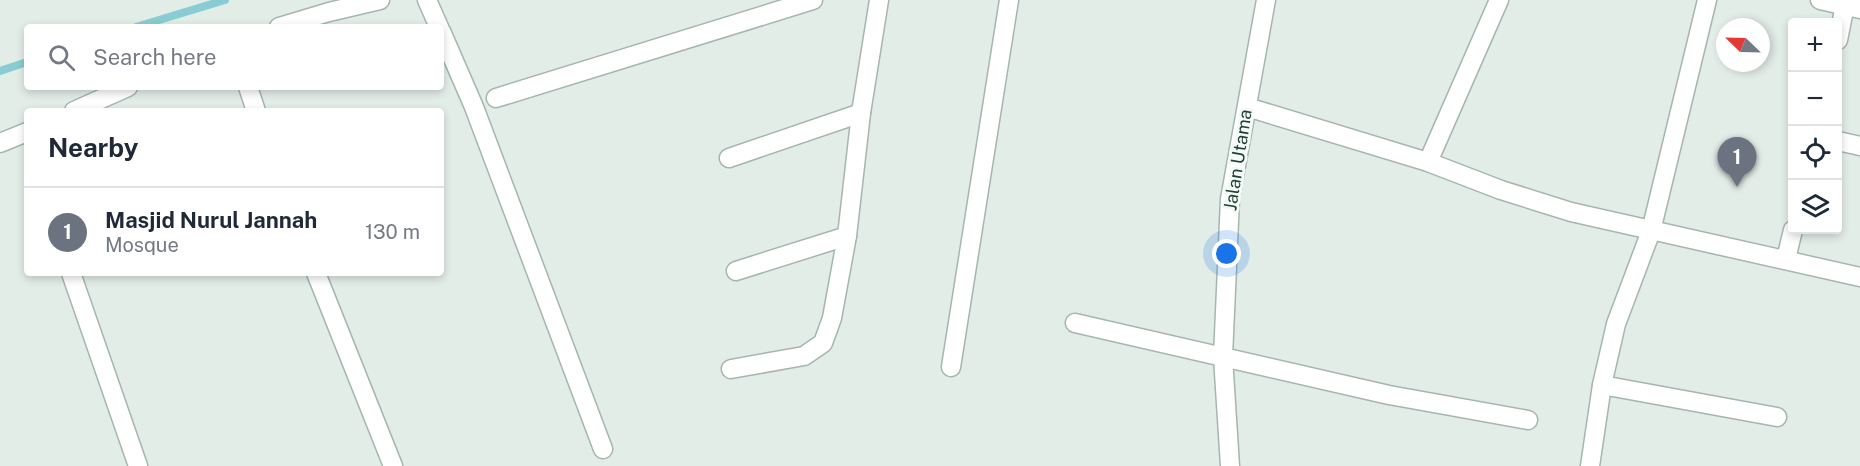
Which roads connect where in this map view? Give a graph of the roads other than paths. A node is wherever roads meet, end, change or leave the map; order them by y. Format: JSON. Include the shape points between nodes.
{"nodes":[{"id":1,"x":380,"y":0,"type":"edge"},
{"id":2,"x":427,"y":0,"type":"edge"},
{"id":3,"x":813,"y":0,"type":"edge"},
{"id":4,"x":879,"y":0,"type":"edge"},
{"id":5,"x":1009,"y":0,"type":"edge"},
{"id":6,"x":1266,"y":0,"type":"edge"},
{"id":7,"x":1499,"y":0,"type":"edge"},
{"id":8,"x":1707,"y":0,"type":"edge"},
{"id":9,"x":1820,"y":0,"type":"edge"},
{"id":10,"x":1851,"y":5,"type":"edge"},
{"id":11,"x":289,"y":24,"type":"edge"},
{"id":12,"x":438,"y":24,"type":"edge"},
{"id":13,"x":1842,"y":29,"type":"edge"},
{"id":14,"x":444,"y":38,"type":"edge"},
{"id":15,"x":121,"y":90,"type":"edge"},
{"id":16,"x":249,"y":90,"type":"edge"},
{"id":17,"x":496,"y":98,"type":"dead end"},
{"id":18,"x":1247,"y":107,"type":"junction"},
{"id":19,"x":81,"y":108,"type":"edge"},
{"id":20,"x":255,"y":108,"type":"edge"},
{"id":21,"x":861,"y":113,"type":"junction"},
{"id":22,"x":24,"y":137,"type":"edge"},
{"id":23,"x":1842,"y":142,"type":"edge"},
{"id":24,"x":0,"y":143,"type":"edge"},
{"id":25,"x":1860,"y":146,"type":"edge"},
{"id":26,"x":729,"y":158,"type":"dead end"},
{"id":27,"x":1428,"y":162,"type":"junction"},
{"id":28,"x":1651,"y":231,"type":"junction"},
{"id":29,"x":1792,"y":234,"type":"edge"},
{"id":30,"x":847,"y":236,"type":"junction"},
{"id":31,"x":1786,"y":260,"type":"junction"},
{"id":32,"x":736,"y":271,"type":"dead end"},
{"id":33,"x":72,"y":276,"type":"edge"},
{"id":34,"x":317,"y":276,"type":"edge"},
{"id":35,"x":1860,"y":277,"type":"edge"},
{"id":36,"x":1075,"y":323,"type":"dead end"},
{"id":37,"x":1223,"y":357,"type":"junction"},
{"id":38,"x":951,"y":367,"type":"dead end"},
{"id":39,"x":731,"y":369,"type":"dead end"},
{"id":40,"x":1602,"y":385,"type":"junction"},
{"id":41,"x":1777,"y":417,"type":"dead end"},
{"id":42,"x":1528,"y":420,"type":"dead end"},
{"id":43,"x":603,"y":449,"type":"dead end"},
{"id":44,"x":138,"y":466,"type":"edge"},
{"id":45,"x":393,"y":466,"type":"edge"},
{"id":46,"x":1230,"y":466,"type":"edge"},
{"id":47,"x":1590,"y":466,"type":"edge"}],
"edges":[{"from":1,"to":11,"type":"street"},
{"from":2,"to":12,"type":"street"},
{"from":3,"to":17,"type":"street"},
{"from":4,"to":21,"type":"street"},
{"from":5,"to":38,"type":"street"},
{"from":6,"to":18,"type":"street","name":"Jalan Utama"},
{"from":7,"to":27,"type":"street"},
{"from":8,"to":28,"type":"street"},
{"from":9,"to":10,"type":"street"},
{"from":10,"to":13,"type":"street"},
{"from":14,"to":43,"type":"street","via":[[474,107]]},
{"from":15,"to":19,"type":"street"},
{"from":16,"to":20,"type":"street"},
{"from":18,"to":27,"type":"street"},
{"from":18,"to":37,"type":"street","name":"Jalan Utama","via":[[1230,199]]},
{"from":21,"to":26,"type":"street"},
{"from":21,"to":30,"type":"street"},
{"from":22,"to":24,"type":"street"},
{"from":23,"to":25,"type":"street"},
{"from":27,"to":28,"type":"street","via":[[1571,212]]},
{"from":28,"to":31,"type":"street"},
{"from":28,"to":40,"type":"street","via":[[1616,324]]},
{"from":29,"to":31,"type":"street"},
{"from":30,"to":32,"type":"street"},
{"from":30,"to":39,"type":"street","via":[[832,318],[823,343],[804,356]]},
{"from":31,"to":35,"type":"street"},
{"from":33,"to":44,"type":"street"},
{"from":34,"to":45,"type":"street"},
{"from":36,"to":37,"type":"street"},
{"from":37,"to":42,"type":"street","via":[[1389,395]]},
{"from":37,"to":46,"type":"street","name":"Jalan Utama"},
{"from":40,"to":41,"type":"street"},
{"from":40,"to":47,"type":"street"}]}
